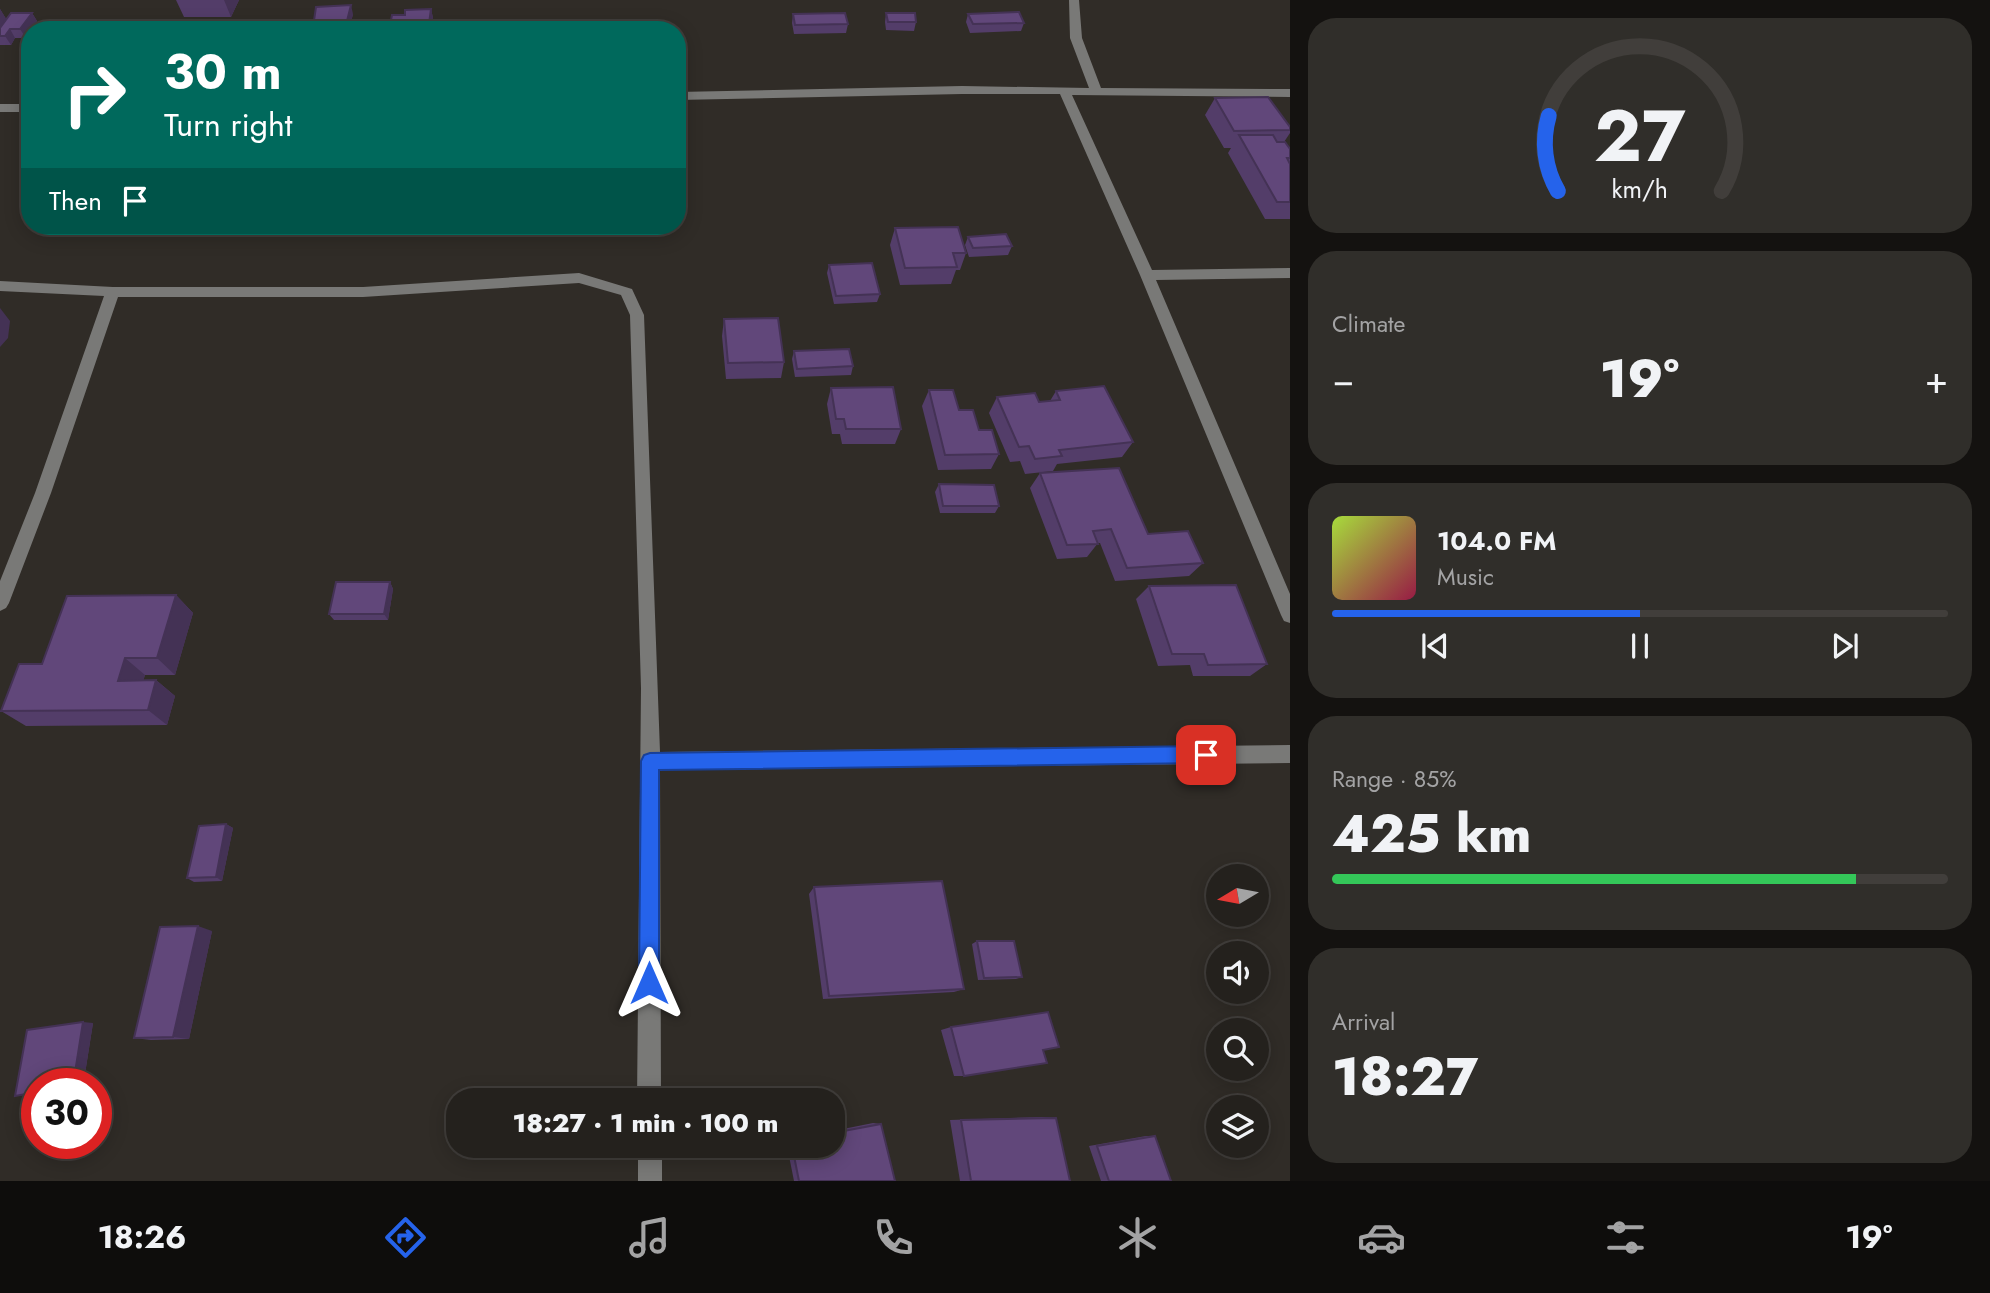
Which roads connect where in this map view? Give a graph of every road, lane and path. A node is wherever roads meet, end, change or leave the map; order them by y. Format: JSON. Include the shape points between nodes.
{"nodes":[{"id":1,"x":1074,"y":0,"type":"edge"},
{"id":2,"x":1065,"y":92,"type":"junction"},
{"id":3,"x":1097,"y":93,"type":"junction"},
{"id":4,"x":1290,"y":93,"type":"edge"},
{"id":5,"x":686,"y":96,"type":"edge"},
{"id":6,"x":0,"y":108,"type":"edge"},
{"id":7,"x":21,"y":108,"type":"edge"},
{"id":8,"x":1290,"y":273,"type":"edge"},
{"id":9,"x":1147,"y":275,"type":"junction"},
{"id":10,"x":0,"y":286,"type":"edge"},
{"id":11,"x":113,"y":292,"type":"junction"},
{"id":12,"x":0,"y":603,"type":"edge"},
{"id":13,"x":1290,"y":615,"type":"edge"},
{"id":14,"x":1290,"y":754,"type":"edge"},
{"id":15,"x":650,"y":761,"type":"junction"},
{"id":16,"x":649,"y":1088,"type":"edge"},
{"id":17,"x":650,"y":1158,"type":"edge"},
{"id":18,"x":650,"y":1181,"type":"edge"}],
"edges":[{"from":1,"to":3,"type":"street","via":[[1076,38]]},
{"from":2,"to":3,"type":"street"},
{"from":2,"to":5,"type":"street"},
{"from":2,"to":9,"type":"street"},
{"from":3,"to":4,"type":"street"},
{"from":6,"to":7,"type":"street"},
{"from":8,"to":9,"type":"street"},
{"from":9,"to":13,"type":"street"},
{"from":10,"to":11,"type":"street"},
{"from":11,"to":12,"type":"street"},
{"from":11,"to":15,"type":"street","via":[[363,292],[579,278],[628,292],[637,315]]},
{"from":14,"to":15,"type":"street"},
{"from":15,"to":16,"type":"street"},
{"from":17,"to":18,"type":"street"}]}
